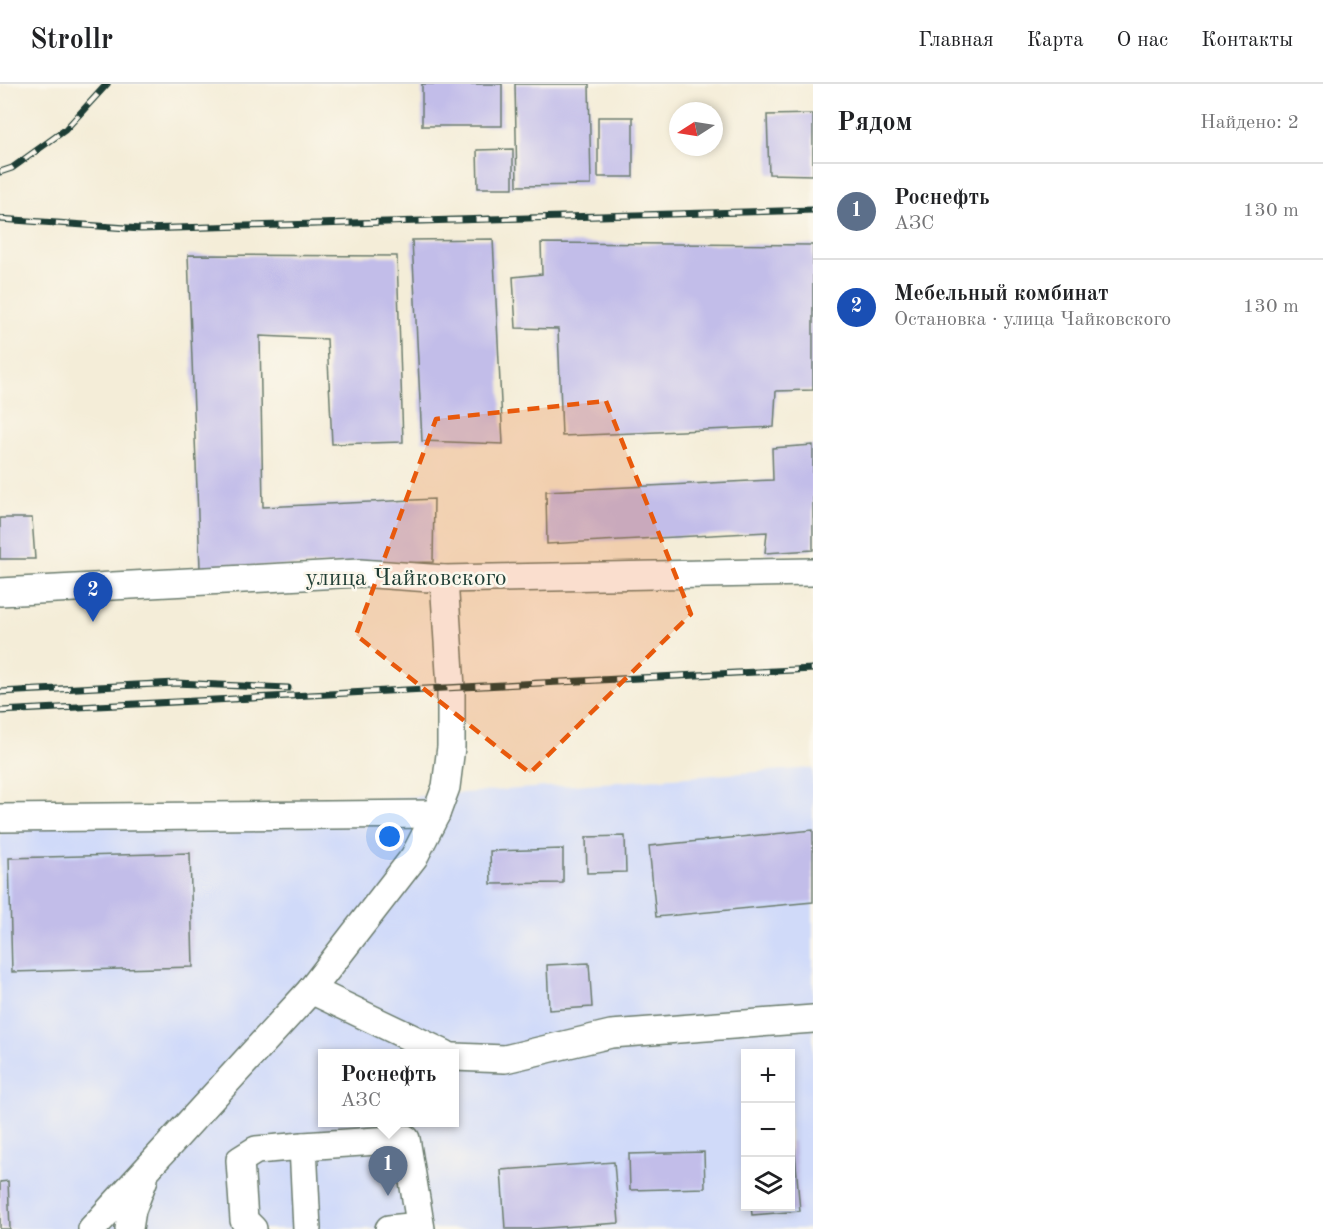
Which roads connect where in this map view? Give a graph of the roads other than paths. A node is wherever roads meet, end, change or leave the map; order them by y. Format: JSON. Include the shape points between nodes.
{"nodes":[{"id":1,"x":813,"y":572,"type":"edge"},
{"id":2,"x":444,"y":579,"type":"junction"},
{"id":3,"x":0,"y":592,"type":"edge"},
{"id":4,"x":436,"y":814,"type":"junction"},
{"id":5,"x":0,"y":818,"type":"edge"},
{"id":6,"x":311,"y":990,"type":"junction"},
{"id":7,"x":813,"y":1019,"type":"edge"},
{"id":8,"x":436,"y":1049,"type":"edge"},
{"id":9,"x":459,"y":1057,"type":"edge"},
{"id":10,"x":303,"y":1146,"type":"junction"},
{"id":11,"x":148,"y":1170,"type":"junction"},
{"id":12,"x":420,"y":1228,"type":"edge"},
{"id":13,"x":92,"y":1229,"type":"edge"},
{"id":14,"x":129,"y":1229,"type":"edge"},
{"id":15,"x":253,"y":1229,"type":"edge"},
{"id":16,"x":307,"y":1229,"type":"edge"},
{"id":17,"x":389,"y":1229,"type":"edge"}],
"edges":[{"from":1,"to":2,"type":"street","name":"улица Чайковского"},
{"from":2,"to":3,"type":"street","name":"улица Чайковского","via":[[359,573]]},
{"from":2,"to":4,"type":"street","via":[[452,747],[446,787]]},
{"from":4,"to":5,"type":"street"},
{"from":4,"to":6,"type":"street","via":[[414,857]]},
{"from":6,"to":8,"type":"street"},
{"from":6,"to":11,"type":"street"},
{"from":7,"to":9,"type":"street","via":[[610,1034],[505,1059]]},
{"from":10,"to":12,"type":"street","via":[[406,1138]]},
{"from":10,"to":15,"type":"street","via":[[256,1150],[240,1161],[244,1220]]},
{"from":10,"to":16,"type":"street"},
{"from":11,"to":13,"type":"street"},
{"from":11,"to":14,"type":"street"},
{"from":12,"to":17,"type":"street"}]}
